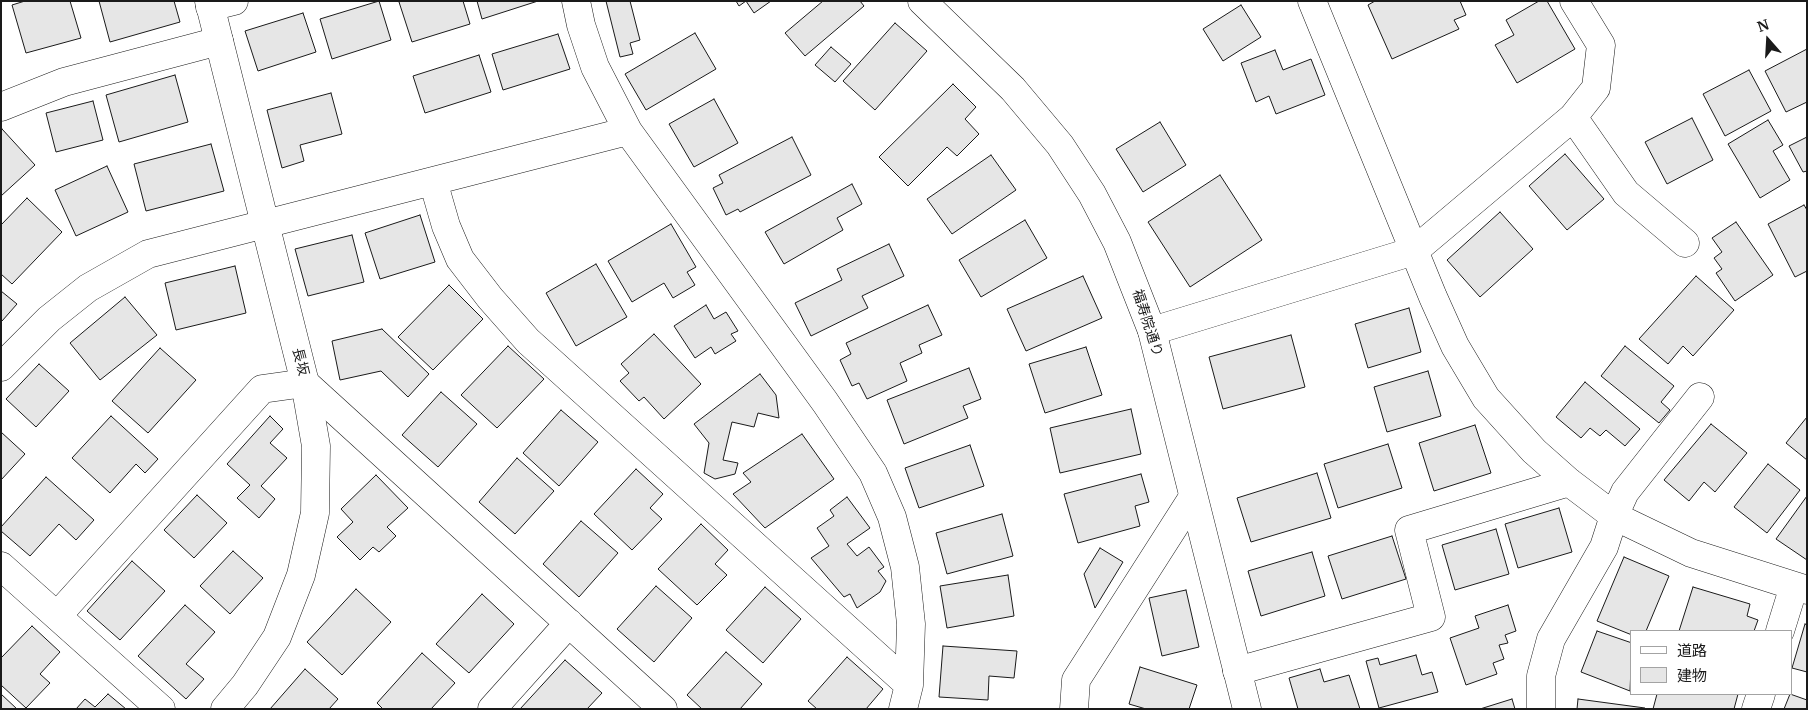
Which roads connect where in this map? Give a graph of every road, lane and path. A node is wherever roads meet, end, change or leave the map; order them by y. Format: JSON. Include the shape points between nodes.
{"nodes":[{"id":1,"x":576,"y":1,"type":"edge"},
{"id":2,"x":922,"y":1,"type":"edge"},
{"id":3,"x":1312,"y":1,"type":"edge"},
{"id":4,"x":1574,"y":1,"type":"edge"},
{"id":5,"x":218,"y":3,"type":"edge"},
{"id":6,"x":219,"y":41,"type":"junction"},
{"id":7,"x":1,"y":107,"type":"edge"},
{"id":8,"x":1572,"y":117,"type":"junction"},
{"id":9,"x":628,"y":131,"type":"junction"},
{"id":10,"x":433,"y":181,"type":"junction"},
{"id":11,"x":265,"y":223,"type":"junction"},
{"id":12,"x":1685,"y":243,"type":"dead end"},
{"id":13,"x":1414,"y":251,"type":"junction"},
{"id":14,"x":1152,"y":332,"type":"junction"},
{"id":15,"x":1,"y":368,"type":"edge"},
{"id":16,"x":305,"y":383,"type":"junction"},
{"id":17,"x":1700,"y":397,"type":"dead end"},
{"id":18,"x":1569,"y":482,"type":"junction"},
{"id":19,"x":1194,"y":497,"type":"junction"},
{"id":20,"x":1614,"y":516,"type":"junction"},
{"id":21,"x":1,"y":566,"type":"edge"},
{"id":22,"x":1800,"y":588,"type":"edge"},
{"id":23,"x":57,"y":616,"type":"junction"},
{"id":24,"x":569,"y":623,"type":"junction"},
{"id":25,"x":1780,"y":630,"type":"edge"},
{"id":26,"x":1238,"y":671,"type":"junction"},
{"id":27,"x":1761,"y":695,"type":"edge"},
{"id":28,"x":906,"y":697,"type":"edge"},
{"id":29,"x":161,"y":709,"type":"edge"},
{"id":30,"x":225,"y":709,"type":"edge"},
{"id":31,"x":492,"y":709,"type":"edge"},
{"id":32,"x":663,"y":709,"type":"edge"},
{"id":33,"x":1074,"y":709,"type":"edge"},
{"id":34,"x":1247,"y":709,"type":"edge"},
{"id":35,"x":1541,"y":709,"type":"edge"},
{"id":36,"x":1756,"y":709,"type":"edge"}],
"edges":[{"from":1,"to":9,"type":"street","via":[[580,24],[595,67]]},
{"from":2,"to":14,"type":"street","name":"福寿院通り","via":[[1013,88],[1060,146],[1092,194],[1117,242]]},
{"from":3,"to":13,"type":"street"},
{"from":4,"to":8,"type":"street","via":[[1602,45],[1596,88]]},
{"from":5,"to":6,"type":"street","name":"長坂"},
{"from":6,"to":7,"type":"street","via":[[64,82]]},
{"from":6,"to":11,"type":"street","name":"長坂"},
{"from":8,"to":12,"type":"street","via":[[1626,193]]},
{"from":8,"to":13,"type":"street"},
{"from":9,"to":10,"type":"street"},
{"from":9,"to":28,"type":"street","via":[[873,473],[892,517],[905,566],[911,624]]},
{"from":10,"to":11,"type":"street"},
{"from":10,"to":28,"type":"street","via":[[460,259],[528,341]]},
{"from":11,"to":15,"type":"street","via":[[148,254],[88,288],[50,319]]},
{"from":11,"to":16,"type":"street","name":"長坂"},
{"from":13,"to":14,"type":"street"},
{"from":13,"to":18,"type":"street","via":[[1455,346],[1486,398],[1534,451]]},
{"from":14,"to":19,"type":"street","name":"福寿院通り"},
{"from":16,"to":23,"type":"street","via":[[262,389]]},
{"from":16,"to":24,"type":"street"},
{"from":16,"to":30,"type":"street","name":"長坂","via":[[316,446],[314,513],[301,575],[277,637],[245,686]]},
{"from":17,"to":20,"type":"street","via":[[1626,492]]},
{"from":18,"to":20,"type":"street"},
{"from":18,"to":26,"type":"street","via":[[1409,530],[1431,617]]},
{"from":19,"to":26,"type":"street","name":"福寿院通り"},
{"from":19,"to":33,"type":"street","via":[[1076,680]]},
{"from":20,"to":22,"type":"street","via":[[1691,552]]},
{"from":20,"to":35,"type":"street","via":[[1604,547],[1551,639],[1541,676]]},
{"from":21,"to":23,"type":"street"},
{"from":22,"to":25,"type":"street"},
{"from":23,"to":29,"type":"street"},
{"from":24,"to":31,"type":"street"},
{"from":24,"to":32,"type":"street"},
{"from":26,"to":34,"type":"street","name":"福寿院通り"},
{"from":27,"to":36,"type":"street"}]}
